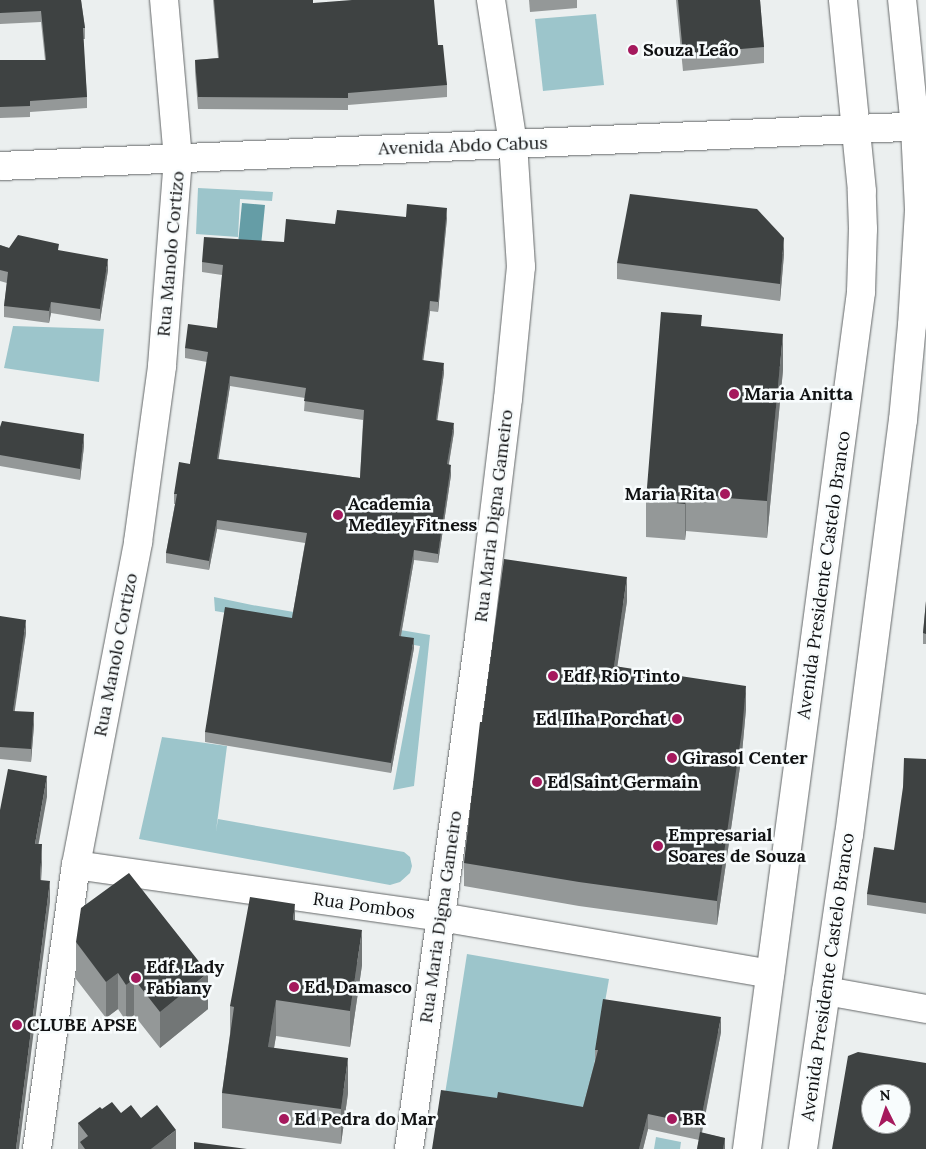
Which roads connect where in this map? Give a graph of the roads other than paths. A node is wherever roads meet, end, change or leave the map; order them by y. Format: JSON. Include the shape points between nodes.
{"nodes":[{"id":1,"x":164,"y":0,"type":"edge"},
{"id":2,"x":491,"y":0,"type":"edge"},
{"id":3,"x":843,"y":0,"type":"edge"},
{"id":4,"x":902,"y":0,"type":"edge"},
{"id":5,"x":920,"y":126,"type":"edge"},
{"id":6,"x":854,"y":129,"type":"junction"},
{"id":7,"x":514,"y":144,"type":"junction"},
{"id":8,"x":178,"y":159,"type":"junction"},
{"id":9,"x":0,"y":166,"type":"edge"},
{"id":10,"x":76,"y":865,"type":"junction"},
{"id":11,"x":441,"y":917,"type":"junction"},
{"id":12,"x":770,"y":974,"type":"junction"},
{"id":13,"x":826,"y":991,"type":"junction"},
{"id":14,"x":926,"y":1009,"type":"edge"},
{"id":15,"x":36,"y":1149,"type":"edge"},
{"id":16,"x":409,"y":1149,"type":"edge"},
{"id":17,"x":747,"y":1149,"type":"edge"},
{"id":18,"x":803,"y":1149,"type":"edge"}],
"edges":[{"from":1,"to":8,"type":"main road","name":"Rua Manolo Cortizo"},
{"from":2,"to":7,"type":"main road","name":"Rua Maria Digna Gameiro"},
{"from":3,"to":6,"type":"main road","name":"Avenida Presidente Castelo Branco"},
{"from":4,"to":5,"type":"main road","name":"Avenida Presidente Castelo Branco"},
{"from":5,"to":6,"type":"main road","name":"Avenida Abdo Cabus"},
{"from":5,"to":13,"type":"main road","name":"Avenida Presidente Castelo Branco","via":[[919,209],[903,420]]},
{"from":6,"to":7,"type":"main road","name":"Avenida Abdo Cabus"},
{"from":6,"to":12,"type":"main road","name":"Avenida Presidente Castelo Branco","via":[[863,219],[861,292]]},
{"from":7,"to":8,"type":"main road","name":"Avenida Abdo Cabus"},
{"from":7,"to":11,"type":"main road","name":"Rua Maria Digna Gameiro","via":[[520,267],[518,296],[479,638]]},
{"from":8,"to":9,"type":"main road","name":"Avenida Abdo Cabus"},
{"from":8,"to":10,"type":"main road","name":"Rua Manolo Cortizo","via":[[162,366],[138,542]]},
{"from":10,"to":11,"type":"main road","name":"Rua Pombos"},
{"from":10,"to":15,"type":"main road","name":"Rua Manolo Cortizo"},
{"from":11,"to":12,"type":"main road","name":"Rua Pombos"},
{"from":11,"to":16,"type":"main road","name":"Rua Maria Digna Gameiro"},
{"from":12,"to":17,"type":"main road","name":"Avenida Presidente Castelo Branco"},
{"from":13,"to":14,"type":"main road"},
{"from":13,"to":18,"type":"main road","name":"Avenida Presidente Castelo Branco"}]}
